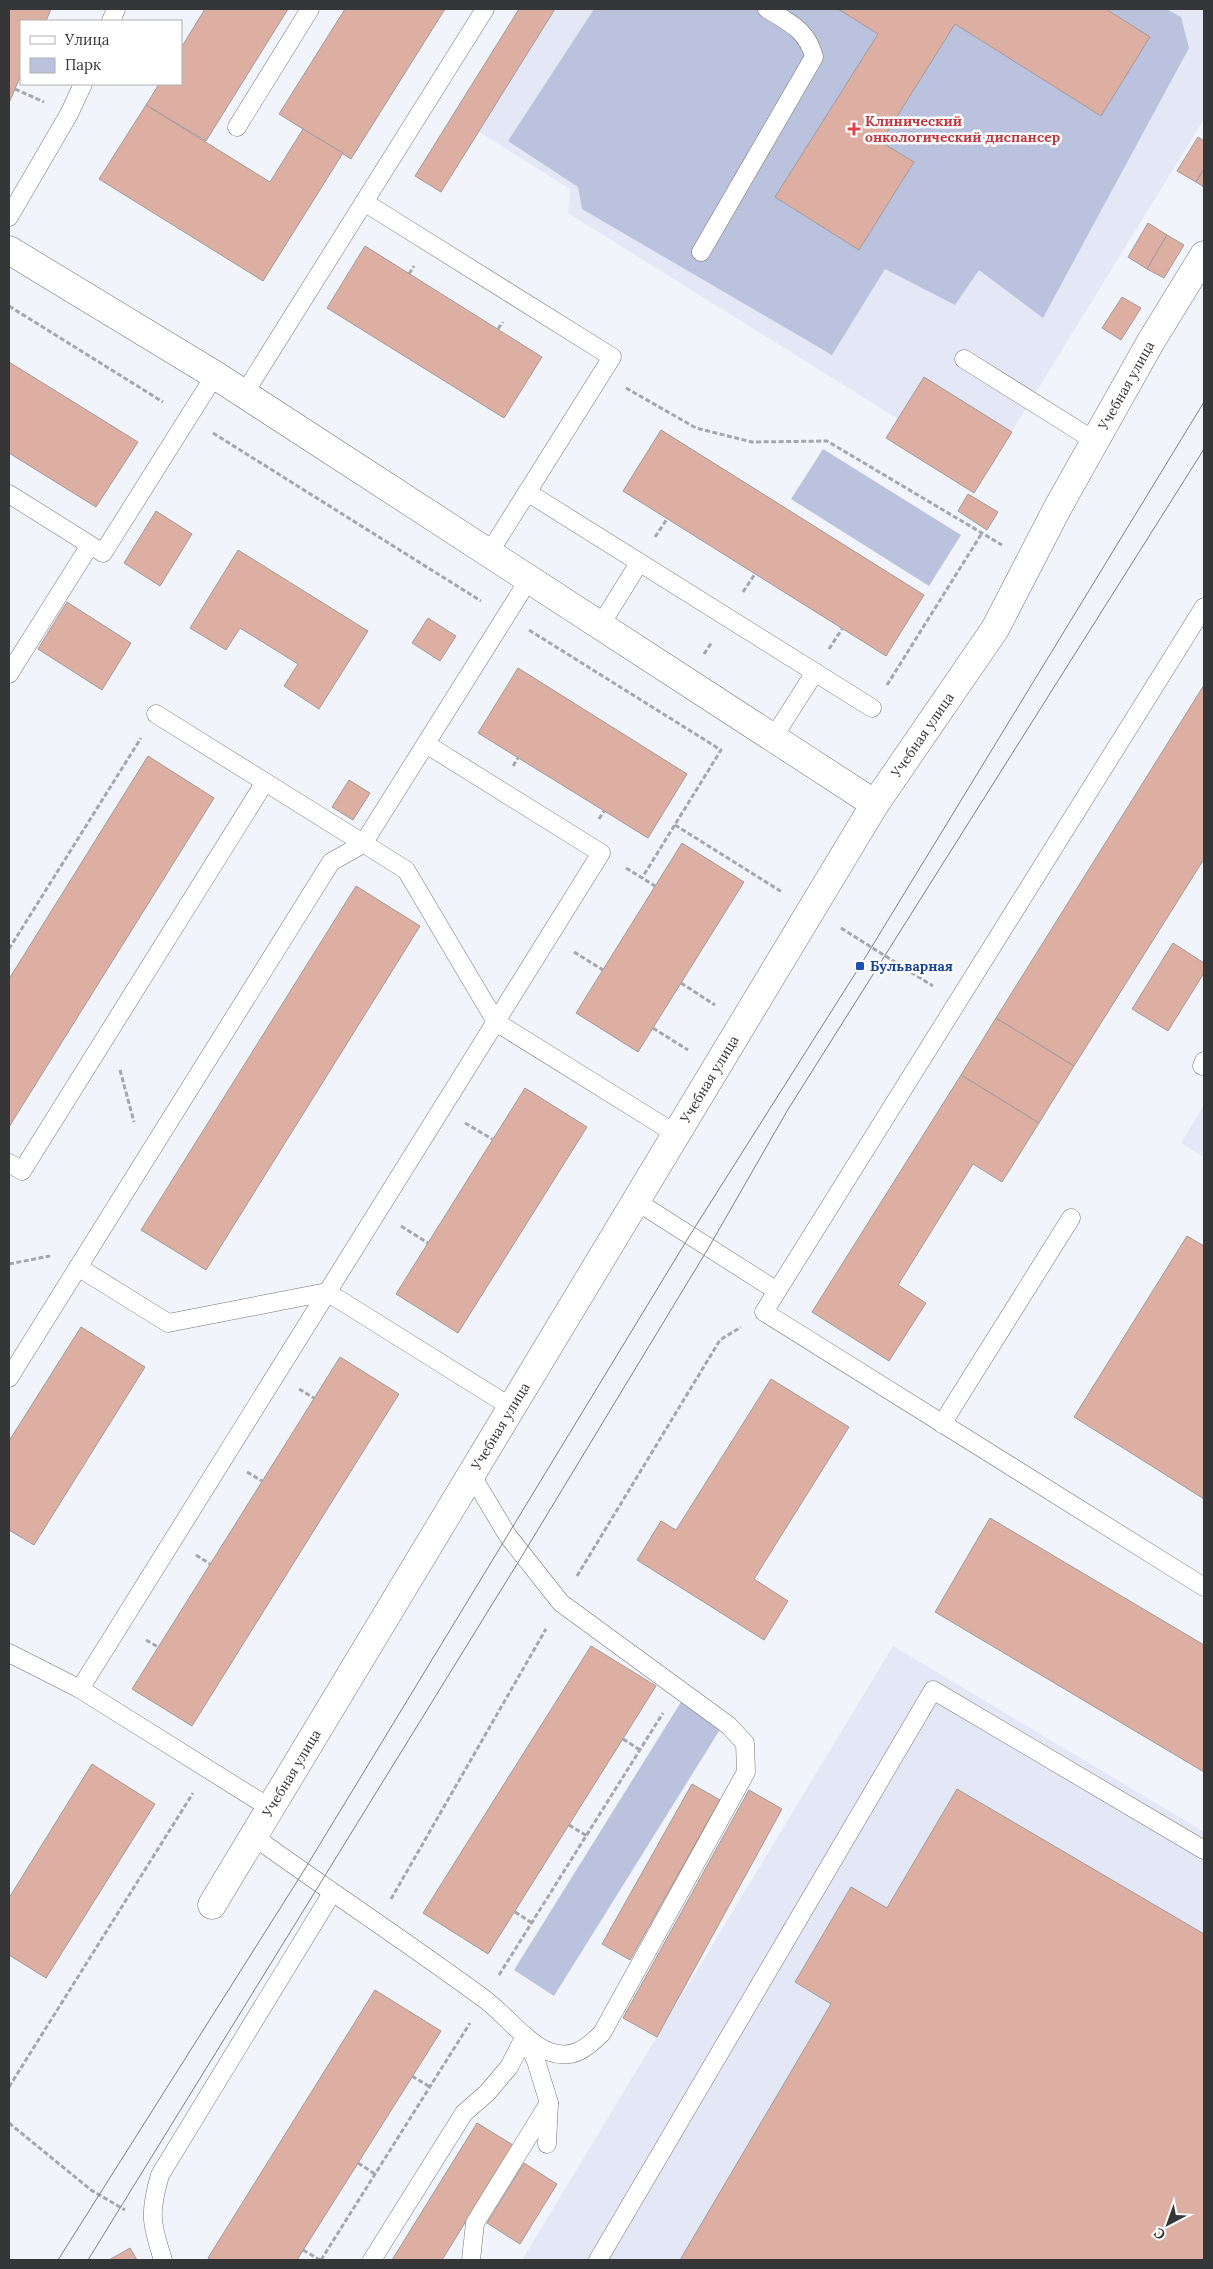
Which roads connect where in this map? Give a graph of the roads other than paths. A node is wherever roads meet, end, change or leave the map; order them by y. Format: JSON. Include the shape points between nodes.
{"nodes":[{"id":1,"x":310,"y":9,"type":"edge"},
{"id":2,"x":485,"y":9,"type":"edge"},
{"id":3,"x":767,"y":9,"type":"edge"},
{"id":4,"x":83,"y":85,"type":"edge"},
{"id":5,"x":237,"y":127,"type":"dead end"},
{"id":6,"x":364,"y":202,"type":"junction"},
{"id":7,"x":9,"y":218,"type":"edge"},
{"id":8,"x":9,"y":250,"type":"edge"},
{"id":9,"x":701,"y":252,"type":"dead end"},
{"id":10,"x":1204,"y":254,"type":"edge"},
{"id":11,"x":964,"y":359,"type":"dead end"},
{"id":12,"x":215,"y":375,"type":"junction"},
{"id":13,"x":244,"y":394,"type":"junction"},
{"id":14,"x":1095,"y":441,"type":"junction"},
{"id":15,"x":527,"y":492,"type":"junction"},
{"id":16,"x":9,"y":494,"type":"edge"},
{"id":17,"x":90,"y":544,"type":"junction"},
{"id":18,"x":489,"y":553,"type":"junction"},
{"id":19,"x":640,"y":563,"type":"junction"},
{"id":20,"x":529,"y":579,"type":"junction"},
{"id":21,"x":1204,"y":607,"type":"edge"},
{"id":22,"x":600,"y":626,"type":"junction"},
{"id":23,"x":815,"y":672,"type":"junction"},
{"id":24,"x":9,"y":674,"type":"edge"},
{"id":25,"x":872,"y":708,"type":"road end"},
{"id":26,"x":156,"y":714,"type":"road end"},
{"id":27,"x":773,"y":738,"type":"junction"},
{"id":28,"x":426,"y":744,"type":"junction"},
{"id":29,"x":265,"y":782,"type":"junction"},
{"id":30,"x":875,"y":804,"type":"junction"},
{"id":31,"x":363,"y":844,"type":"junction"},
{"id":32,"x":496,"y":1022,"type":"junction"},
{"id":33,"x":676,"y":1134,"type":"junction"},
{"id":34,"x":9,"y":1163,"type":"edge"},
{"id":35,"x":636,"y":1201,"type":"junction"},
{"id":36,"x":1071,"y":1218,"type":"dead end"},
{"id":37,"x":78,"y":1267,"type":"junction"},
{"id":38,"x":778,"y":1291,"type":"junction"},
{"id":39,"x":327,"y":1292,"type":"junction"},
{"id":40,"x":9,"y":1378,"type":"edge"},
{"id":41,"x":511,"y":1407,"type":"junction"},
{"id":42,"x":942,"y":1424,"type":"junction"},
{"id":43,"x":471,"y":1474,"type":"junction"},
{"id":44,"x":1204,"y":1587,"type":"edge"},
{"id":45,"x":9,"y":1653,"type":"edge"},
{"id":46,"x":80,"y":1689,"type":"junction"},
{"id":47,"x":270,"y":1808,"type":"junction"},
{"id":48,"x":253,"y":1836,"type":"junction"},
{"id":49,"x":1204,"y":1850,"type":"edge"},
{"id":50,"x":332,"y":1893,"type":"junction"},
{"id":51,"x":212,"y":1905,"type":"dead end"},
{"id":52,"x":525,"y":2036,"type":"junction"},
{"id":53,"x":549,"y":2103,"type":"junction"},
{"id":54,"x":547,"y":2144,"type":"dead end"},
{"id":55,"x":163,"y":2260,"type":"edge"},
{"id":56,"x":372,"y":2260,"type":"edge"},
{"id":57,"x":471,"y":2260,"type":"edge"},
{"id":58,"x":598,"y":2260,"type":"edge"}],
"edges":[{"from":1,"to":5,"type":"lane"},
{"from":2,"to":6,"type":"lane"},
{"from":3,"to":9,"type":"lane","via":[[800,30],[810,43],[814,57]]},
{"from":4,"to":7,"type":"lane"},
{"from":6,"to":13,"type":"lane"},
{"from":6,"to":15,"type":"lane","via":[[612,357]]},
{"from":8,"to":12,"type":"street"},
{"from":10,"to":14,"type":"street","name":"Учебная улица"},
{"from":11,"to":14,"type":"lane"},
{"from":12,"to":13,"type":"street"},
{"from":12,"to":17,"type":"lane","via":[[103,553]]},
{"from":13,"to":18,"type":"street"},
{"from":14,"to":30,"type":"street","name":"Учебная улица","via":[[995,629]]},
{"from":15,"to":18,"type":"lane"},
{"from":15,"to":19,"type":"lane"},
{"from":16,"to":17,"type":"lane"},
{"from":17,"to":24,"type":"lane"},
{"from":18,"to":20,"type":"street"},
{"from":19,"to":22,"type":"lane"},
{"from":19,"to":23,"type":"lane"},
{"from":20,"to":22,"type":"street"},
{"from":20,"to":28,"type":"lane"},
{"from":21,"to":38,"type":"lane"},
{"from":22,"to":27,"type":"street"},
{"from":23,"to":25,"type":"lane"},
{"from":23,"to":27,"type":"lane"},
{"from":26,"to":29,"type":"lane"},
{"from":27,"to":30,"type":"street"},
{"from":28,"to":31,"type":"lane"},
{"from":28,"to":32,"type":"lane","via":[[601,853]]},
{"from":29,"to":31,"type":"lane"},
{"from":29,"to":34,"type":"lane","via":[[22,1171]]},
{"from":30,"to":33,"type":"street","name":"Учебная улица"},
{"from":31,"to":32,"type":"lane","via":[[406,870]]},
{"from":31,"to":37,"type":"lane","via":[[331,862]]},
{"from":32,"to":33,"type":"lane"},
{"from":32,"to":39,"type":"lane"},
{"from":33,"to":35,"type":"street","name":"Учебная улица"},
{"from":35,"to":38,"type":"lane"},
{"from":35,"to":41,"type":"street","name":"Учебная улица"},
{"from":36,"to":42,"type":"lane"},
{"from":37,"to":39,"type":"lane","via":[[168,1323]]},
{"from":37,"to":40,"type":"lane"},
{"from":38,"to":42,"type":"lane","via":[[764,1312]]},
{"from":39,"to":41,"type":"lane"},
{"from":39,"to":46,"type":"lane"},
{"from":41,"to":43,"type":"street","name":"Учебная улица"},
{"from":42,"to":44,"type":"lane"},
{"from":43,"to":47,"type":"street","name":"Учебная улица"},
{"from":43,"to":52,"type":"lane","via":[[508,1536],[561,1603],[679,1687],[728,1725],[745,1743],[746,1772],[602,2033],[584,2050],[566,2056],[549,2052]]},
{"from":45,"to":46,"type":"lane"},
{"from":46,"to":47,"type":"lane"},
{"from":47,"to":48,"type":"street","name":"Учебная улица"},
{"from":48,"to":50,"type":"lane"},
{"from":48,"to":51,"type":"street","name":"Учебная улица"},
{"from":49,"to":58,"type":"lane","via":[[932,1690]]},
{"from":50,"to":52,"type":"lane","via":[[484,1999]]},
{"from":50,"to":55,"type":"lane","via":[[160,2175],[152,2203],[153,2228]]},
{"from":52,"to":53,"type":"lane"},
{"from":52,"to":56,"type":"lane","via":[[509,2067],[464,2114]]},
{"from":53,"to":54,"type":"lane"},
{"from":53,"to":57,"type":"lane","via":[[475,2223]]}]}
